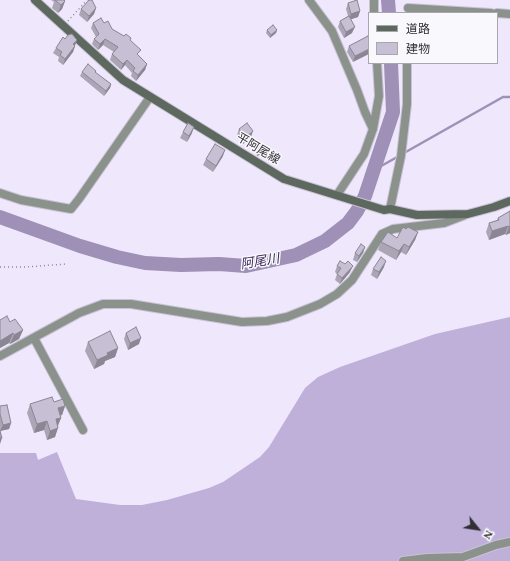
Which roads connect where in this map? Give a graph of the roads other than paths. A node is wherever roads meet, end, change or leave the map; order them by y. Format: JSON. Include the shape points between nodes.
{"nodes":[{"id":1,"x":35,"y":0,"type":"edge"},
{"id":2,"x":309,"y":0,"type":"edge"},
{"id":3,"x":374,"y":0,"type":"edge"},
{"id":4,"x":408,"y":7,"type":"edge"},
{"id":5,"x":374,"y":12,"type":"edge"},
{"id":6,"x":477,"y":12,"type":"edge"},
{"id":7,"x":498,"y":13,"type":"edge"},
{"id":8,"x":510,"y":14,"type":"edge"},
{"id":9,"x":377,"y":64,"type":"edge"},
{"id":10,"x":407,"y":64,"type":"edge"},
{"id":11,"x":150,"y":97,"type":"junction"},
{"id":12,"x":373,"y":128,"type":"junction"},
{"id":13,"x":0,"y":193,"type":"edge"},
{"id":14,"x":340,"y":196,"type":"junction"},
{"id":15,"x":510,"y":201,"type":"edge"},
{"id":16,"x":387,"y":210,"type":"junction"},
{"id":17,"x":468,"y":214,"type":"junction"},
{"id":18,"x":34,"y":338,"type":"junction"},
{"id":19,"x":0,"y":356,"type":"edge"},
{"id":20,"x":83,"y":430,"type":"dead end"},
{"id":21,"x":510,"y":542,"type":"edge"},
{"id":22,"x":403,"y":561,"type":"edge"}],
"edges":[{"from":1,"to":11,"type":"main road","name":"平阿尾線","via":[[116,75]]},
{"from":2,"to":12,"type":"street","via":[[332,30]]},
{"from":3,"to":5,"type":"street"},
{"from":4,"to":6,"type":"street"},
{"from":7,"to":8,"type":"street"},
{"from":9,"to":12,"type":"street","via":[[379,96]]},
{"from":10,"to":16,"type":"street","via":[[407,104],[401,156]]},
{"from":11,"to":13,"type":"street","via":[[71,209],[21,200]]},
{"from":11,"to":14,"type":"main road","name":"平阿尾線","via":[[284,179]]},
{"from":12,"to":14,"type":"street","via":[[364,154]]},
{"from":14,"to":16,"type":"main road","name":"平阿尾線"},
{"from":15,"to":17,"type":"main road","name":"平阿尾線"},
{"from":16,"to":17,"type":"main road","name":"平阿尾線","via":[[417,215]]},
{"from":17,"to":18,"type":"street","via":[[444,223],[393,230],[382,234],[352,280],[337,294],[287,317],[242,322],[131,304],[103,304],[79,313]]},
{"from":18,"to":19,"type":"street"},
{"from":18,"to":20,"type":"street"},
{"from":21,"to":22,"type":"street","via":[[463,558]]}]}
